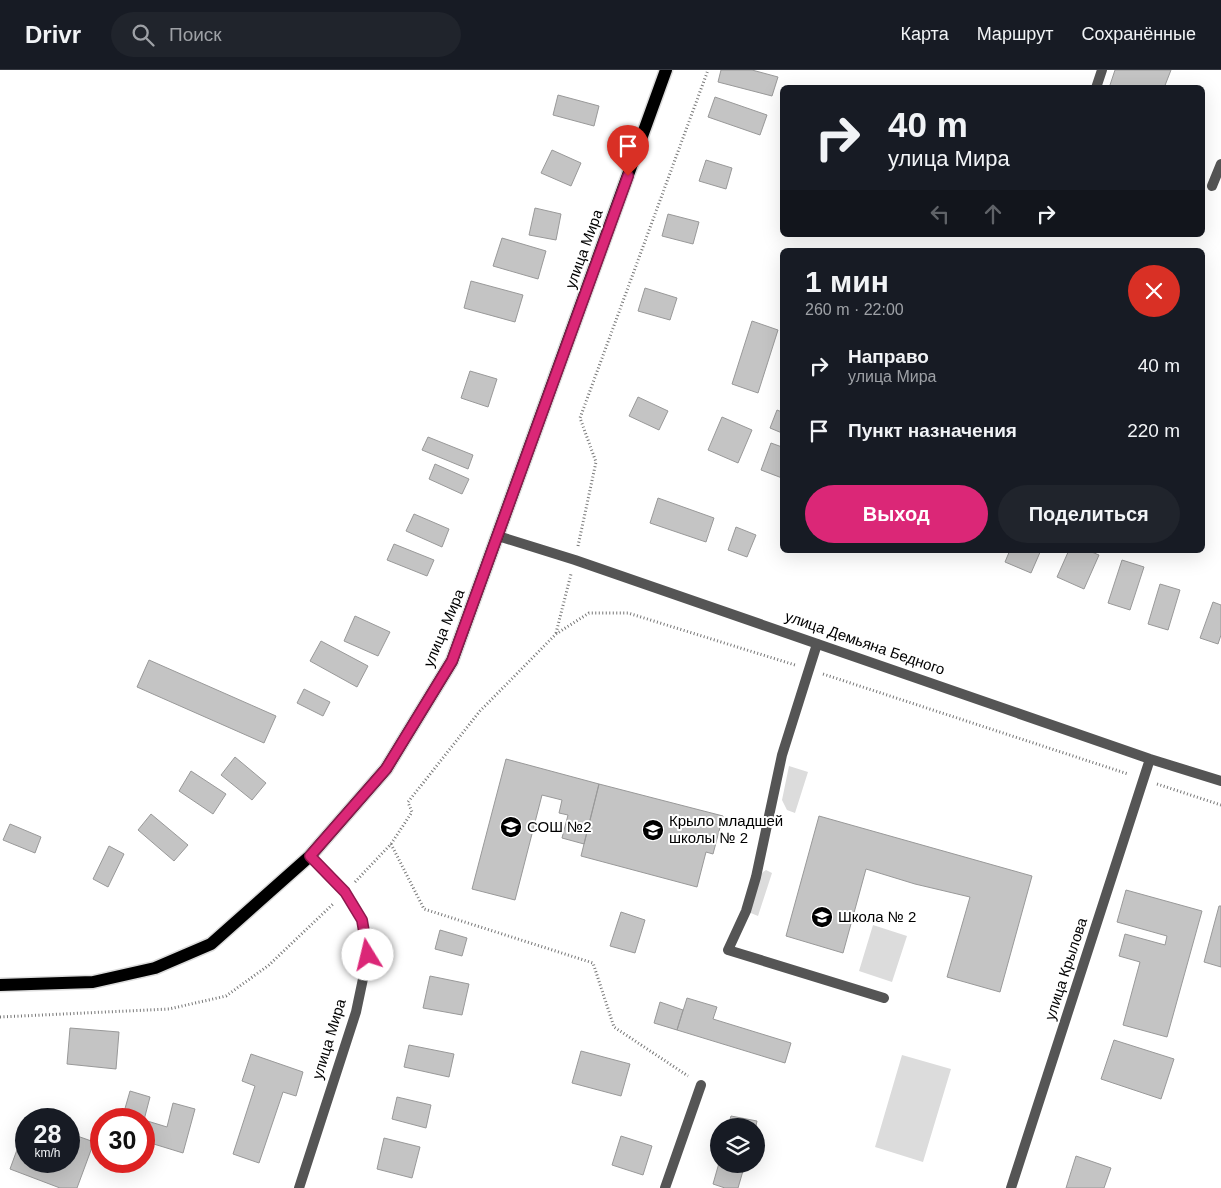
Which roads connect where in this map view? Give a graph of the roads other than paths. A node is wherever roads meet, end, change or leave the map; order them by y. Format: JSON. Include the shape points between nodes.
{"nodes":[{"id":1,"x":666,"y":70,"type":"edge"},
{"id":2,"x":1102,"y":70,"type":"edge"},
{"id":3,"x":1097,"y":85,"type":"edge"},
{"id":4,"x":1221,"y":164,"type":"edge"},
{"id":5,"x":1212,"y":186,"type":"dead end"},
{"id":6,"x":498,"y":536,"type":"junction"},
{"id":7,"x":818,"y":644,"type":"junction"},
{"id":8,"x":1150,"y":758,"type":"junction"},
{"id":9,"x":1221,"y":781,"type":"edge"},
{"id":10,"x":310,"y":856,"type":"junction"},
{"id":11,"x":0,"y":986,"type":"edge"},
{"id":12,"x":884,"y":998,"type":"dead end"},
{"id":13,"x":701,"y":1085,"type":"road end"},
{"id":14,"x":299,"y":1188,"type":"edge"},
{"id":15,"x":665,"y":1188,"type":"edge"},
{"id":16,"x":1011,"y":1188,"type":"edge"}],
"edges":[{"from":1,"to":6,"type":"main road","name":"улица Мира"},
{"from":2,"to":3,"type":"street"},
{"from":4,"to":5,"type":"street"},
{"from":6,"to":7,"type":"street","name":"улица Демьяна Бедного"},
{"from":6,"to":10,"type":"main road","name":"улица Мира","via":[[452,661],[386,769]]},
{"from":7,"to":8,"type":"street","name":"улица Демьяна Бедного"},
{"from":7,"to":12,"type":"street","via":[[782,755],[751,894],[728,950]]},
{"from":8,"to":9,"type":"street","name":"улица Демьяна Бедного"},
{"from":8,"to":16,"type":"street","name":"улица Крылова"},
{"from":10,"to":11,"type":"main road","via":[[211,944],[156,968],[93,982]]},
{"from":10,"to":14,"type":"street","name":"улица Мира","via":[[345,892],[362,920],[368,955],[356,1012]]},
{"from":13,"to":15,"type":"street"}]}
